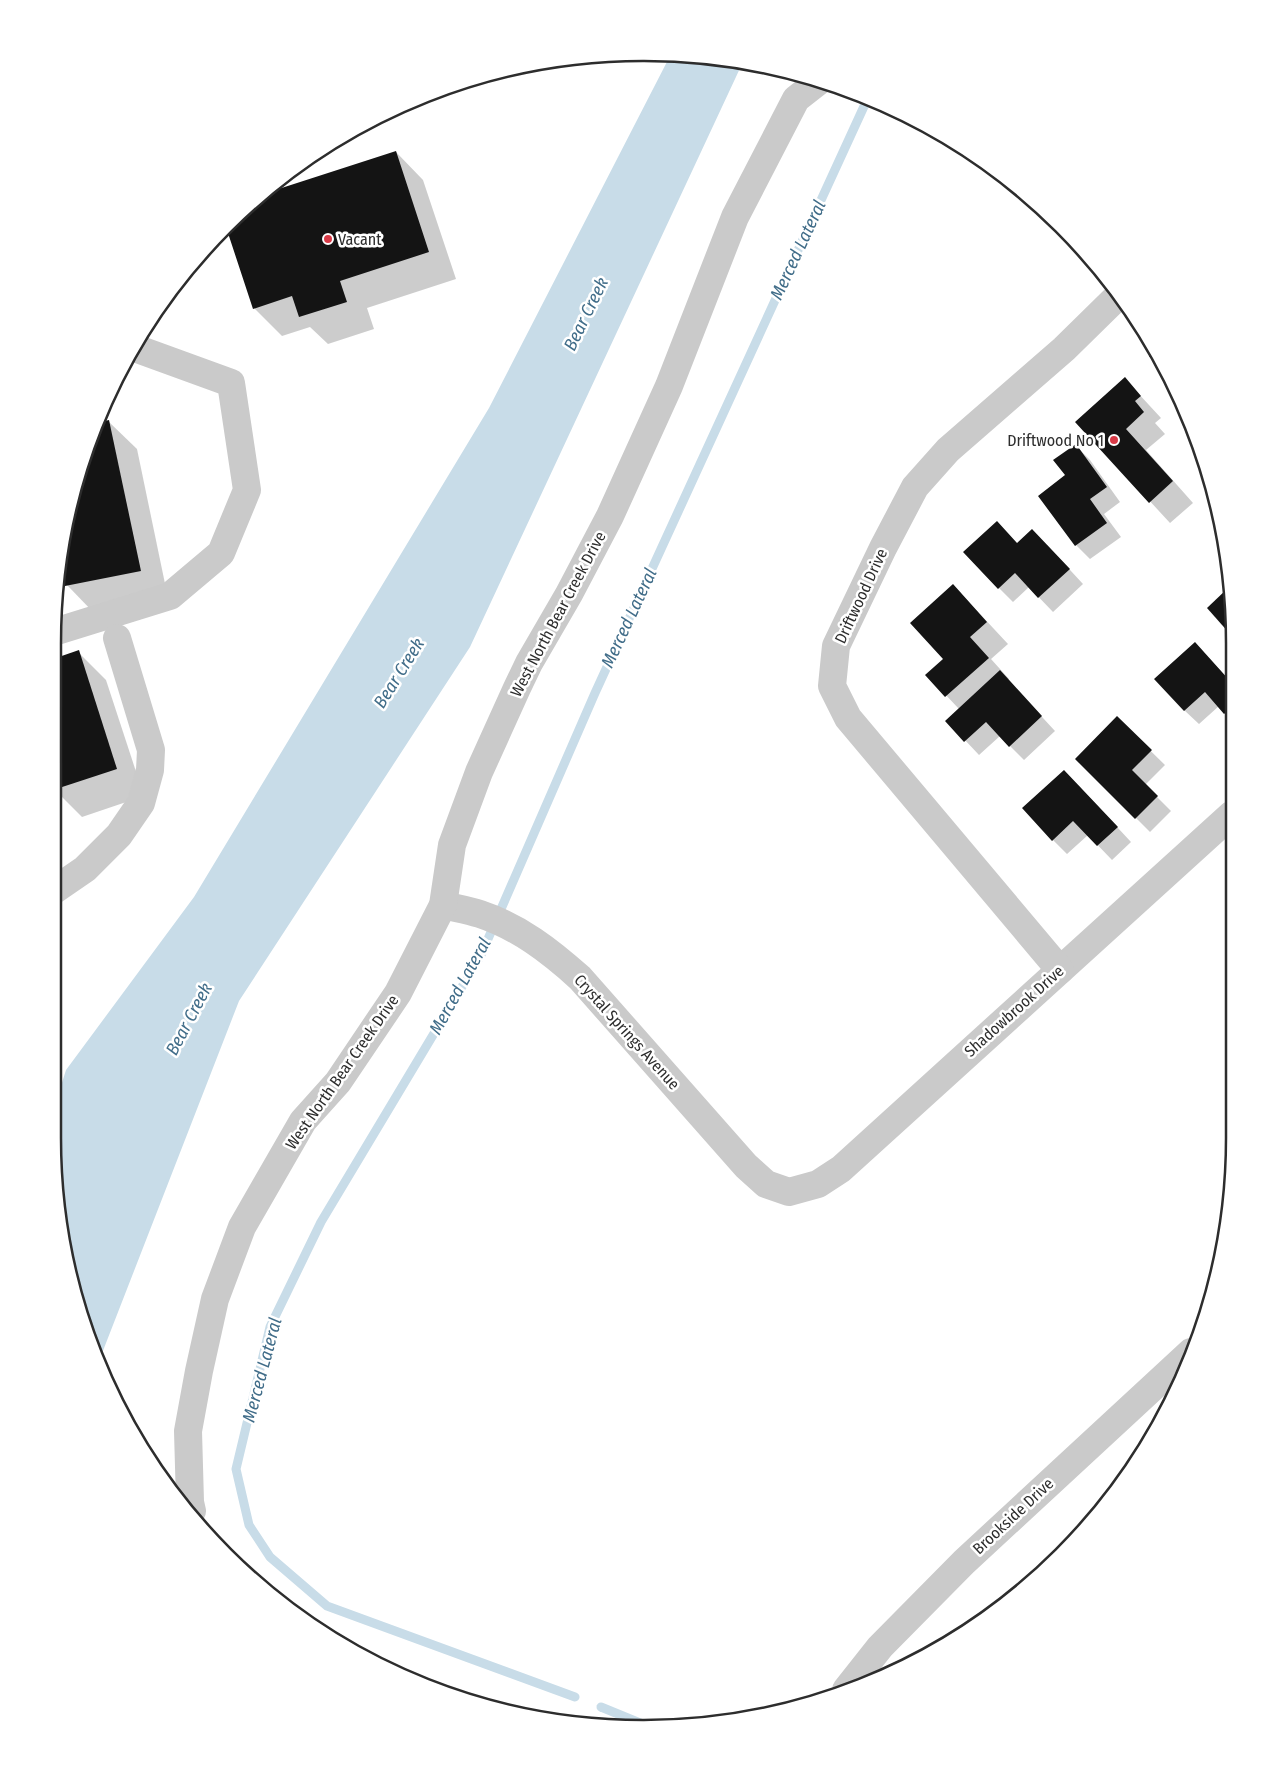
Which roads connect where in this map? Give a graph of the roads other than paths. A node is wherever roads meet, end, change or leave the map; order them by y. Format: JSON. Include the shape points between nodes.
{"nodes":[{"id":1,"x":812,"y":86,"type":"edge"},
{"id":2,"x":1113,"y":300,"type":"edge"},
{"id":3,"x":140,"y":350,"type":"edge"},
{"id":4,"x":61,"y":630,"type":"edge"},
{"id":5,"x":118,"y":638,"type":"dead end"},
{"id":6,"x":1226,"y":820,"type":"edge"},
{"id":7,"x":61,"y":885,"type":"edge"},
{"id":8,"x":443,"y":905,"type":"junction"},
{"id":9,"x":1060,"y":970,"type":"junction"},
{"id":10,"x":789,"y":1192,"type":"joint"},
{"id":11,"x":1180,"y":1362,"type":"edge"},
{"id":12,"x":190,"y":1502,"type":"edge"},
{"id":13,"x":854,"y":1680,"type":"edge"}],
"edges":[{"from":1,"to":8,"type":"street","name":"West North Bear Creek Drive","via":[[796,99],[735,217],[670,386],[610,516],[529,663],[479,772],[452,845]]},
{"from":2,"to":9,"type":"street","name":"Driftwood Drive","via":[[1064,349],[948,450],[915,487],[836,646],[832,686],[848,718]]},
{"from":3,"to":4,"type":"street","via":[[232,383],[247,490],[221,553],[170,596]]},
{"from":5,"to":7,"type":"street","via":[[151,750],[150,770],[141,803],[119,835],[85,869]]},
{"from":6,"to":9,"type":"street","name":"Shadowbrook Drive"},
{"from":8,"to":10,"type":"street","name":"Crystal Springs Avenue","via":[[480,914],[522,932],[558,958],[580,978],[746,1166],[766,1184]]},
{"from":8,"to":12,"type":"street","name":"West North Bear Creek Drive","via":[[398,993],[338,1082],[303,1121],[242,1227],[216,1299],[198,1371],[188,1431]]},
{"from":9,"to":10,"type":"street","name":"Shadowbrook Drive","via":[[841,1169],[818,1184]]},
{"from":11,"to":13,"type":"street","name":"Brookside Drive","via":[[964,1562],[880,1648]]}]}
